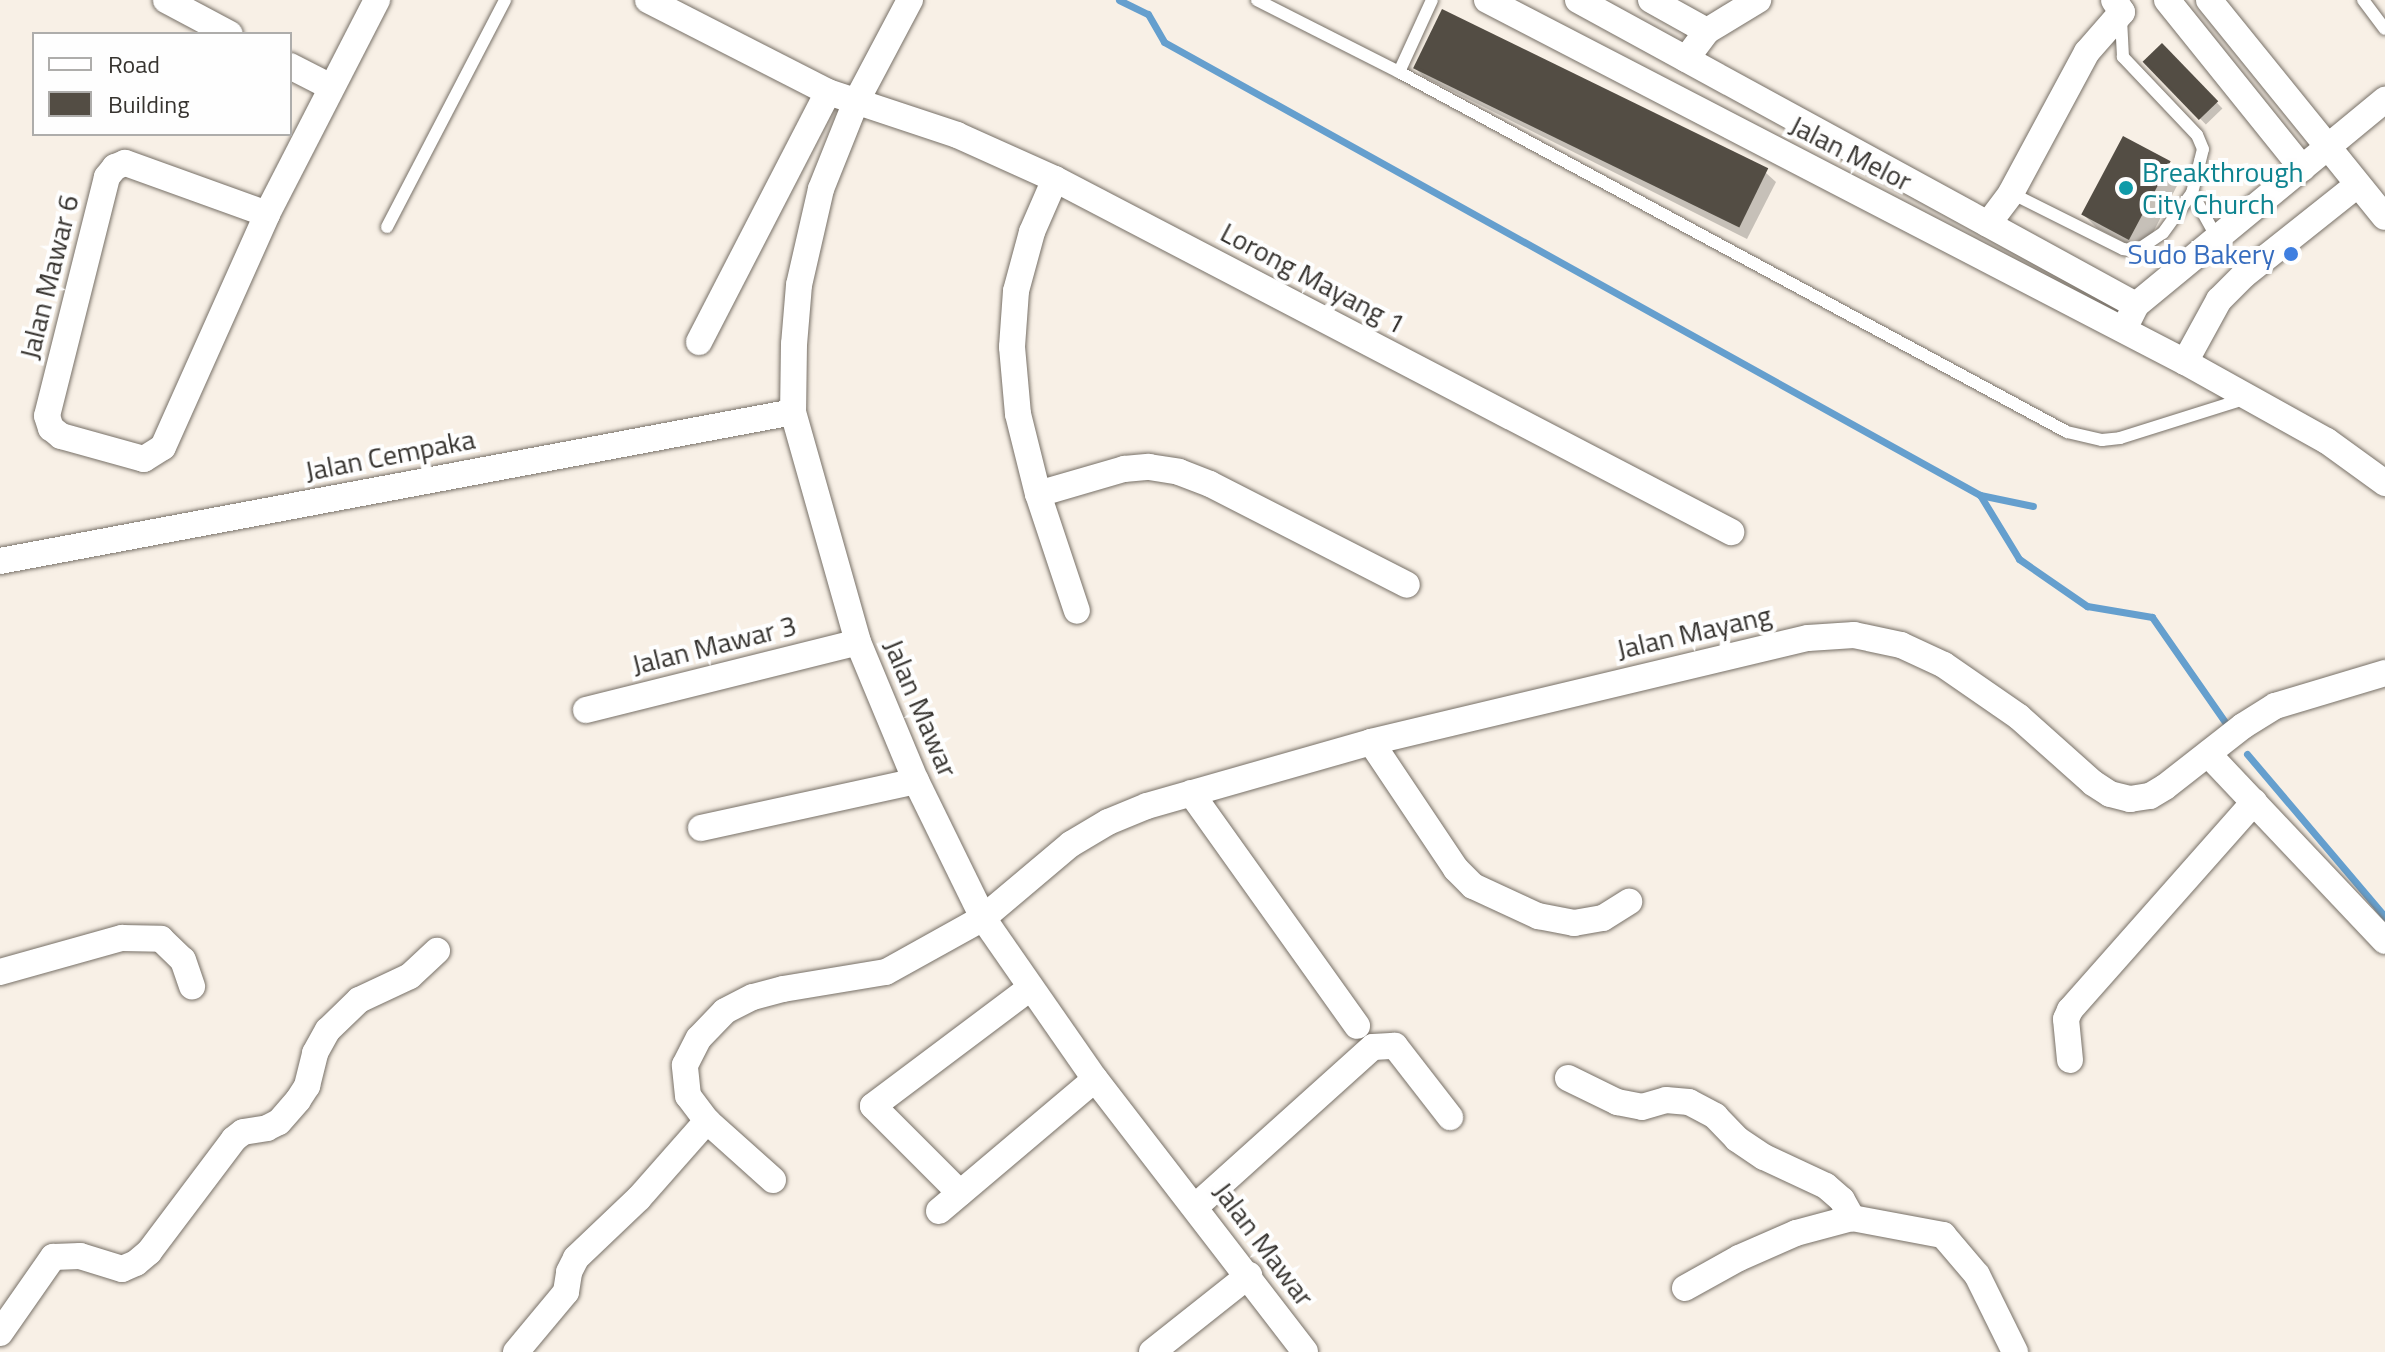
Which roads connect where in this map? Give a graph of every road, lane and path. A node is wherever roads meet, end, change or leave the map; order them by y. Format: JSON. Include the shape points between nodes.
{"nodes":[{"id":1,"x":166,"y":0,"type":"edge"},
{"id":2,"x":377,"y":0,"type":"edge"},
{"id":3,"x":505,"y":0,"type":"edge"},
{"id":4,"x":648,"y":0,"type":"edge"},
{"id":5,"x":909,"y":0,"type":"edge"},
{"id":6,"x":1257,"y":0,"type":"edge"},
{"id":7,"x":1432,"y":0,"type":"edge"},
{"id":8,"x":1487,"y":0,"type":"edge"},
{"id":9,"x":1578,"y":0,"type":"edge"},
{"id":10,"x":1758,"y":0,"type":"edge"},
{"id":11,"x":2167,"y":0,"type":"edge"},
{"id":12,"x":2209,"y":0,"type":"edge"},
{"id":13,"x":2363,"y":0,"type":"edge"},
{"id":14,"x":1663,"y":2,"type":"edge"},
{"id":15,"x":2118,"y":6,"type":"edge"},
{"id":16,"x":2385,"y":29,"type":"edge"},
{"id":17,"x":1707,"y":31,"type":"junction"},
{"id":18,"x":226,"y":32,"type":"edge"},
{"id":19,"x":1686,"y":59,"type":"junction"},
{"id":20,"x":292,"y":67,"type":"edge"},
{"id":21,"x":1399,"y":72,"type":"junction"},
{"id":22,"x":331,"y":87,"type":"junction"},
{"id":23,"x":828,"y":92,"type":"junction"},
{"id":24,"x":2385,"y":100,"type":"edge"},
{"id":25,"x":855,"y":104,"type":"junction"},
{"id":26,"x":1816,"y":130,"type":"junction"},
{"id":27,"x":2327,"y":147,"type":"junction"},
{"id":28,"x":1799,"y":162,"type":"junction"},
{"id":29,"x":2302,"y":168,"type":"junction"},
{"id":30,"x":789,"y":172,"type":"junction"},
{"id":31,"x":1055,"y":179,"type":"junction"},
{"id":32,"x":2357,"y":185,"type":"junction"},
{"id":33,"x":821,"y":189,"type":"junction"},
{"id":34,"x":2011,"y":193,"type":"junction"},
{"id":35,"x":2192,"y":193,"type":"junction"},
{"id":36,"x":267,"y":214,"type":"junction"},
{"id":37,"x":2385,"y":217,"type":"edge"},
{"id":38,"x":1988,"y":224,"type":"junction"},
{"id":39,"x":387,"y":227,"type":"dead end"},
{"id":40,"x":2217,"y":238,"type":"junction"},
{"id":41,"x":2136,"y":305,"type":"junction"},
{"id":42,"x":2123,"y":331,"type":"junction"},
{"id":43,"x":699,"y":342,"type":"dead end"},
{"id":44,"x":2185,"y":362,"type":"junction"},
{"id":45,"x":2247,"y":398,"type":"junction"},
{"id":46,"x":793,"y":412,"type":"junction"},
{"id":47,"x":2385,"y":483,"type":"edge"},
{"id":48,"x":1038,"y":494,"type":"junction"},
{"id":49,"x":1731,"y":532,"type":"dead end"},
{"id":50,"x":0,"y":561,"type":"edge"},
{"id":51,"x":1407,"y":585,"type":"dead end"},
{"id":52,"x":1077,"y":611,"type":"dead end"},
{"id":53,"x":858,"y":642,"type":"junction"},
{"id":54,"x":2385,"y":673,"type":"edge"},
{"id":55,"x":586,"y":710,"type":"dead end"},
{"id":56,"x":1371,"y":742,"type":"junction"},
{"id":57,"x":2208,"y":754,"type":"junction"},
{"id":58,"x":916,"y":781,"type":"junction"},
{"id":59,"x":1191,"y":793,"type":"junction"},
{"id":60,"x":2254,"y":802,"type":"junction"},
{"id":61,"x":701,"y":828,"type":"dead end"},
{"id":62,"x":1629,"y":902,"type":"dead end"},
{"id":63,"x":983,"y":918,"type":"junction"},
{"id":64,"x":2385,"y":941,"type":"edge"},
{"id":65,"x":437,"y":951,"type":"dead end"},
{"id":66,"x":0,"y":972,"type":"edge"},
{"id":67,"x":192,"y":986,"type":"dead end"},
{"id":68,"x":1029,"y":989,"type":"junction"},
{"id":69,"x":1357,"y":1026,"type":"dead end"},
{"id":70,"x":2070,"y":1060,"type":"dead end"},
{"id":71,"x":1568,"y":1078,"type":"dead end"},
{"id":72,"x":1095,"y":1079,"type":"junction"},
{"id":73,"x":1450,"y":1117,"type":"dead end"},
{"id":74,"x":707,"y":1121,"type":"junction"},
{"id":75,"x":773,"y":1180,"type":"dead end"},
{"id":76,"x":960,"y":1193,"type":"junction"},
{"id":77,"x":1195,"y":1207,"type":"junction"},
{"id":78,"x":939,"y":1211,"type":"dead end"},
{"id":79,"x":1852,"y":1218,"type":"junction"},
{"id":80,"x":1249,"y":1275,"type":"junction"},
{"id":81,"x":1685,"y":1288,"type":"dead end"},
{"id":82,"x":0,"y":1333,"type":"edge"},
{"id":83,"x":516,"y":1352,"type":"edge"},
{"id":84,"x":1152,"y":1352,"type":"edge"},
{"id":85,"x":1305,"y":1352,"type":"edge"},
{"id":86,"x":2015,"y":1352,"type":"edge"}],
"edges":[{"from":1,"to":18,"type":"street"},
{"from":2,"to":22,"type":"street","name":"Jalan Mawar 6"},
{"from":3,"to":39,"type":"lane"},
{"from":4,"to":23,"type":"street","name":"Lorong Mayang 1"},
{"from":5,"to":25,"type":"street","name":"Jalan Mawar"},
{"from":6,"to":21,"type":"lane"},
{"from":7,"to":21,"type":"lane"},
{"from":8,"to":28,"type":"street","name":"Jalan Melor"},
{"from":9,"to":19,"type":"street","name":"Jalan Melor"},
{"from":10,"to":17,"type":"street"},
{"from":11,"to":29,"type":"street"},
{"from":12,"to":27,"type":"street"},
{"from":13,"to":16,"type":"lane"},
{"from":14,"to":17,"type":"street"},
{"from":15,"to":34,"type":"street","via":[[2074,72]]},
{"from":15,"to":35,"type":"lane","via":[[2123,57],[2197,135],[2203,149]]},
{"from":17,"to":19,"type":"street"},
{"from":19,"to":26,"type":"street","name":"Jalan Melor"},
{"from":20,"to":22,"type":"street"},
{"from":21,"to":45,"type":"lane","via":[[2067,432],[2102,440],[2120,438]]},
{"from":22,"to":36,"type":"street","name":"Jalan Mawar 6"},
{"from":23,"to":25,"type":"street","name":"Lorong Mayang 1"},
{"from":23,"to":30,"type":"street"},
{"from":24,"to":27,"type":"street"},
{"from":25,"to":31,"type":"street","name":"Lorong Mayang 1","via":[[957,135]]},
{"from":25,"to":33,"type":"street","name":"Jalan Mawar"},
{"from":26,"to":28,"type":"street"},
{"from":26,"to":38,"type":"street","name":"Jalan Melor"},
{"from":27,"to":29,"type":"street"},
{"from":27,"to":32,"type":"street"},
{"from":28,"to":42,"type":"street","name":"Jalan Melor"},
{"from":29,"to":40,"type":"street"},
{"from":30,"to":33,"type":"street"},
{"from":30,"to":43,"type":"street"},
{"from":31,"to":48,"type":"street","via":[[1032,232],[1016,291],[1012,347],[1018,414]]},
{"from":31,"to":49,"type":"street","name":"Lorong Mayang 1"},
{"from":32,"to":37,"type":"street"},
{"from":32,"to":44,"type":"street","via":[[2219,300]]},
{"from":33,"to":46,"type":"street","name":"Jalan Mawar","via":[[799,285]]},
{"from":34,"to":35,"type":"lane","via":[[2136,251],[2163,233]]},
{"from":34,"to":38,"type":"street"},
{"from":35,"to":40,"type":"lane"},
{"from":36,"to":36,"type":"street","name":"Jalan Mawar 6","via":[[163,447],[144,459],[61,436],[51,428],[47,416],[107,177],[115,167],[125,163]]},
{"from":38,"to":41,"type":"street","name":"Jalan Melor"},
{"from":40,"to":41,"type":"street"},
{"from":41,"to":42,"type":"street"},
{"from":42,"to":44,"type":"street","name":"Jalan Melor"},
{"from":44,"to":45,"type":"street","name":"Jalan Melor"},
{"from":45,"to":47,"type":"street","name":"Jalan Melor","via":[[2327,441]]},
{"from":46,"to":50,"type":"street","name":"Jalan Cempaka"},
{"from":46,"to":53,"type":"street","name":"Jalan Mawar"},
{"from":48,"to":51,"type":"street","via":[[1124,469],[1179,472]]},
{"from":48,"to":52,"type":"street"},
{"from":53,"to":55,"type":"street","name":"Jalan Mawar 3"},
{"from":53,"to":58,"type":"street","name":"Jalan Mawar"},
{"from":54,"to":57,"type":"street","name":"Jalan Mayang","via":[[2275,706]]},
{"from":56,"to":57,"type":"street","name":"Jalan Mayang","via":[[1808,638],[1854,635],[1901,645],[1984,690],[2110,794],[2150,796]]},
{"from":56,"to":59,"type":"street","name":"Jalan Mayang"},
{"from":56,"to":62,"type":"street","via":[[1456,869],[1473,886],[1538,916],[1574,923],[1603,918]]},
{"from":57,"to":60,"type":"street"},
{"from":58,"to":61,"type":"street"},
{"from":58,"to":63,"type":"street","name":"Jalan Mawar"},
{"from":59,"to":63,"type":"street","name":"Jalan Mayang","via":[[1121,816],[1071,844]]},
{"from":59,"to":69,"type":"street"},
{"from":60,"to":64,"type":"street"},
{"from":60,"to":70,"type":"street","via":[[2070,1010]]},
{"from":63,"to":68,"type":"street","name":"Jalan Mawar"},
{"from":63,"to":74,"type":"street","name":"Jalan Mayang","via":[[886,972],[783,989],[725,1011],[699,1038],[685,1065],[688,1096]]},
{"from":65,"to":82,"type":"street","via":[[410,976],[359,1000],[328,1030],[298,1100],[279,1122],[234,1139],[149,1252],[122,1269],[80,1256],[53,1257]]},
{"from":66,"to":67,"type":"street","via":[[122,938],[161,939],[183,960]]},
{"from":68,"to":72,"type":"street","name":"Jalan Mawar"},
{"from":68,"to":76,"type":"street","via":[[873,1106]]},
{"from":71,"to":79,"type":"street","via":[[1617,1102],[1642,1107],[1666,1100],[1689,1102],[1715,1116],[1764,1157],[1826,1186]]},
{"from":72,"to":76,"type":"street"},
{"from":72,"to":77,"type":"street","name":"Jalan Mawar"},
{"from":73,"to":77,"type":"street","via":[[1395,1046],[1373,1047]]},
{"from":74,"to":75,"type":"street","name":"Jalan Mayang"},
{"from":74,"to":83,"type":"street","via":[[639,1198],[576,1258],[566,1292]]},
{"from":76,"to":78,"type":"street"},
{"from":77,"to":80,"type":"street","name":"Jalan Mawar"},
{"from":79,"to":81,"type":"street","via":[[1796,1233]]},
{"from":79,"to":86,"type":"street","via":[[1943,1235],[1977,1275]]},
{"from":80,"to":84,"type":"street"},
{"from":80,"to":85,"type":"street","name":"Jalan Mawar"}]}
